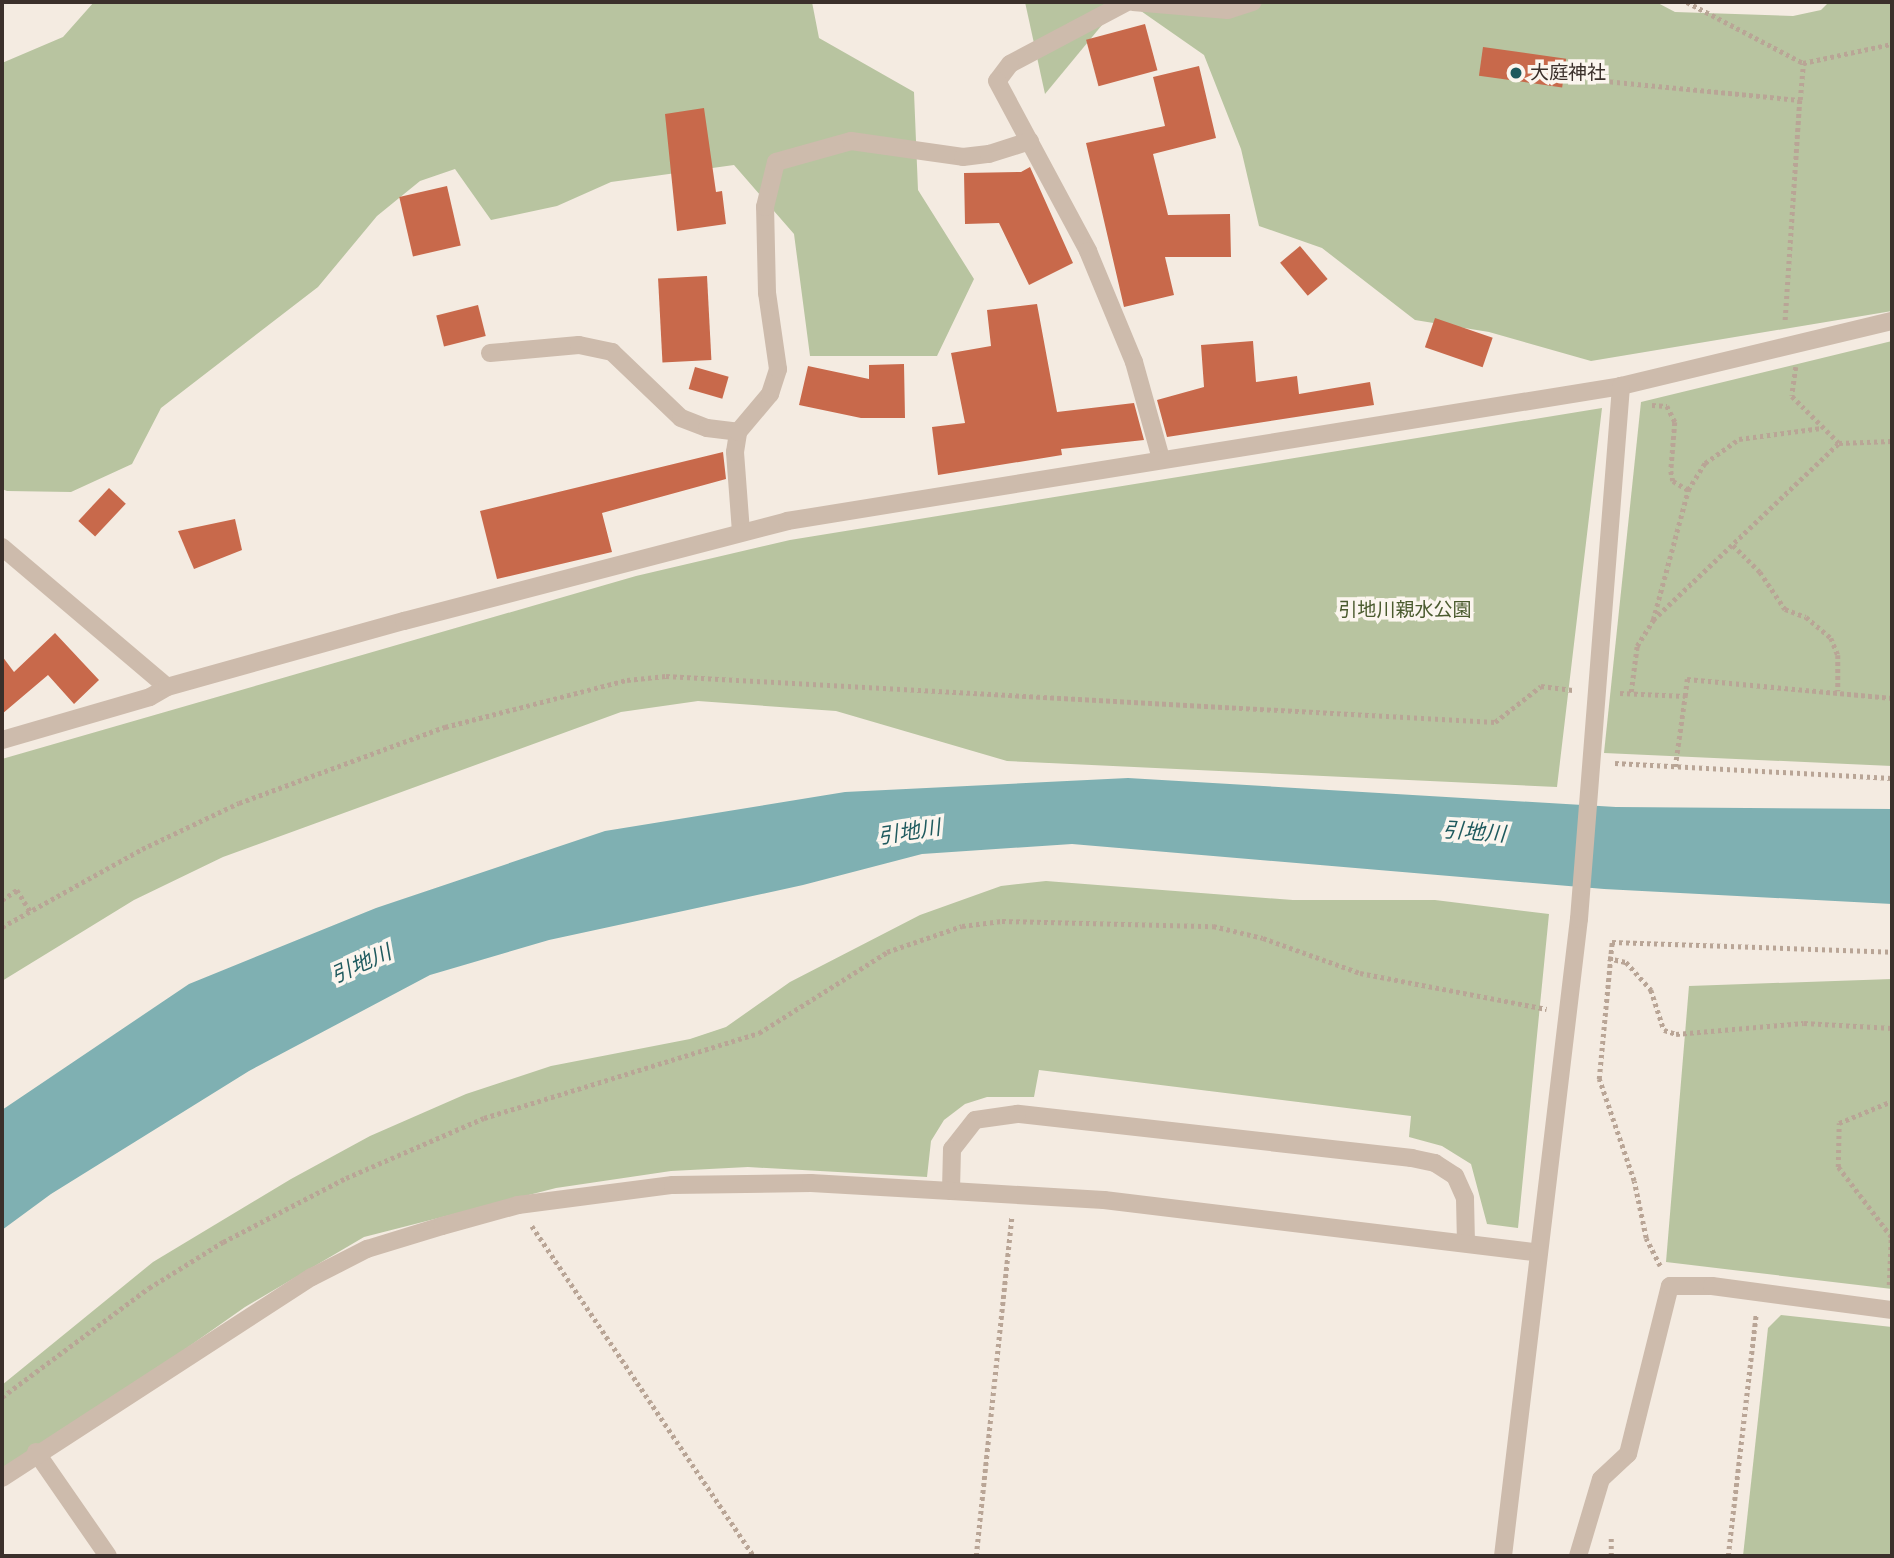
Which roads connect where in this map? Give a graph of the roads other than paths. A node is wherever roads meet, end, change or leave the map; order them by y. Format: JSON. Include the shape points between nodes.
{"nodes":[{"id":1,"x":1127,"y":2,"type":"edge"},
{"id":2,"x":1133,"y":2,"type":"edge"},
{"id":3,"x":1252,"y":2,"type":"edge"},
{"id":4,"x":1030,"y":141,"type":"junction"},
{"id":5,"x":1892,"y":321,"type":"edge"},
{"id":6,"x":490,"y":353,"type":"dead end"},
{"id":7,"x":1621,"y":395,"type":"junction"},
{"id":8,"x":738,"y":432,"type":"junction"},
{"id":9,"x":1161,"y":458,"type":"junction"},
{"id":10,"x":741,"y":532,"type":"junction"},
{"id":11,"x":2,"y":547,"type":"edge"},
{"id":12,"x":167,"y":687,"type":"junction"},
{"id":13,"x":2,"y":740,"type":"edge"},
{"id":14,"x":951,"y":1191,"type":"junction"},
{"id":15,"x":1466,"y":1242,"type":"junction"},
{"id":16,"x":1539,"y":1253,"type":"junction"},
{"id":17,"x":1890,"y":1310,"type":"edge"},
{"id":18,"x":36,"y":1452,"type":"junction"},
{"id":19,"x":2,"y":1478,"type":"edge"},
{"id":20,"x":108,"y":1556,"type":"edge"},
{"id":21,"x":1503,"y":1556,"type":"edge"},
{"id":22,"x":1578,"y":1556,"type":"edge"}],
"edges":[{"from":1,"to":4,"type":"street","via":[[1010,64],[997,81]]},
{"from":2,"to":3,"type":"street","via":[[1228,10]]},
{"from":4,"to":8,"type":"street","via":[[963,157],[851,141],[776,162],[765,207],[767,293],[778,369],[770,394]]},
{"from":4,"to":9,"type":"street","via":[[1088,251],[1134,362]]},
{"from":5,"to":7,"type":"street","via":[[1787,344]]},
{"from":6,"to":8,"type":"street","via":[[569,345],[612,352],[681,418],[707,428]]},
{"from":7,"to":9,"type":"street"},
{"from":7,"to":16,"type":"street","via":[[1579,919]]},
{"from":8,"to":10,"type":"street"},
{"from":9,"to":10,"type":"street"},
{"from":10,"to":12,"type":"street"},
{"from":11,"to":12,"type":"street"},
{"from":12,"to":13,"type":"street","via":[[150,697]]},
{"from":14,"to":15,"type":"street","via":[[1104,1199]]},
{"from":14,"to":15,"type":"street","via":[[952,1149],[960,1133],[975,1119],[1017,1114],[1435,1163],[1455,1176],[1465,1198]]},
{"from":14,"to":18,"type":"street","via":[[747,1181],[673,1185],[518,1205],[367,1249],[312,1277]]},
{"from":15,"to":16,"type":"street"},
{"from":16,"to":21,"type":"street"},
{"from":17,"to":22,"type":"street","via":[[1712,1286],[1670,1286],[1628,1454],[1601,1479]]},
{"from":18,"to":19,"type":"street"},
{"from":18,"to":20,"type":"street"}]}
